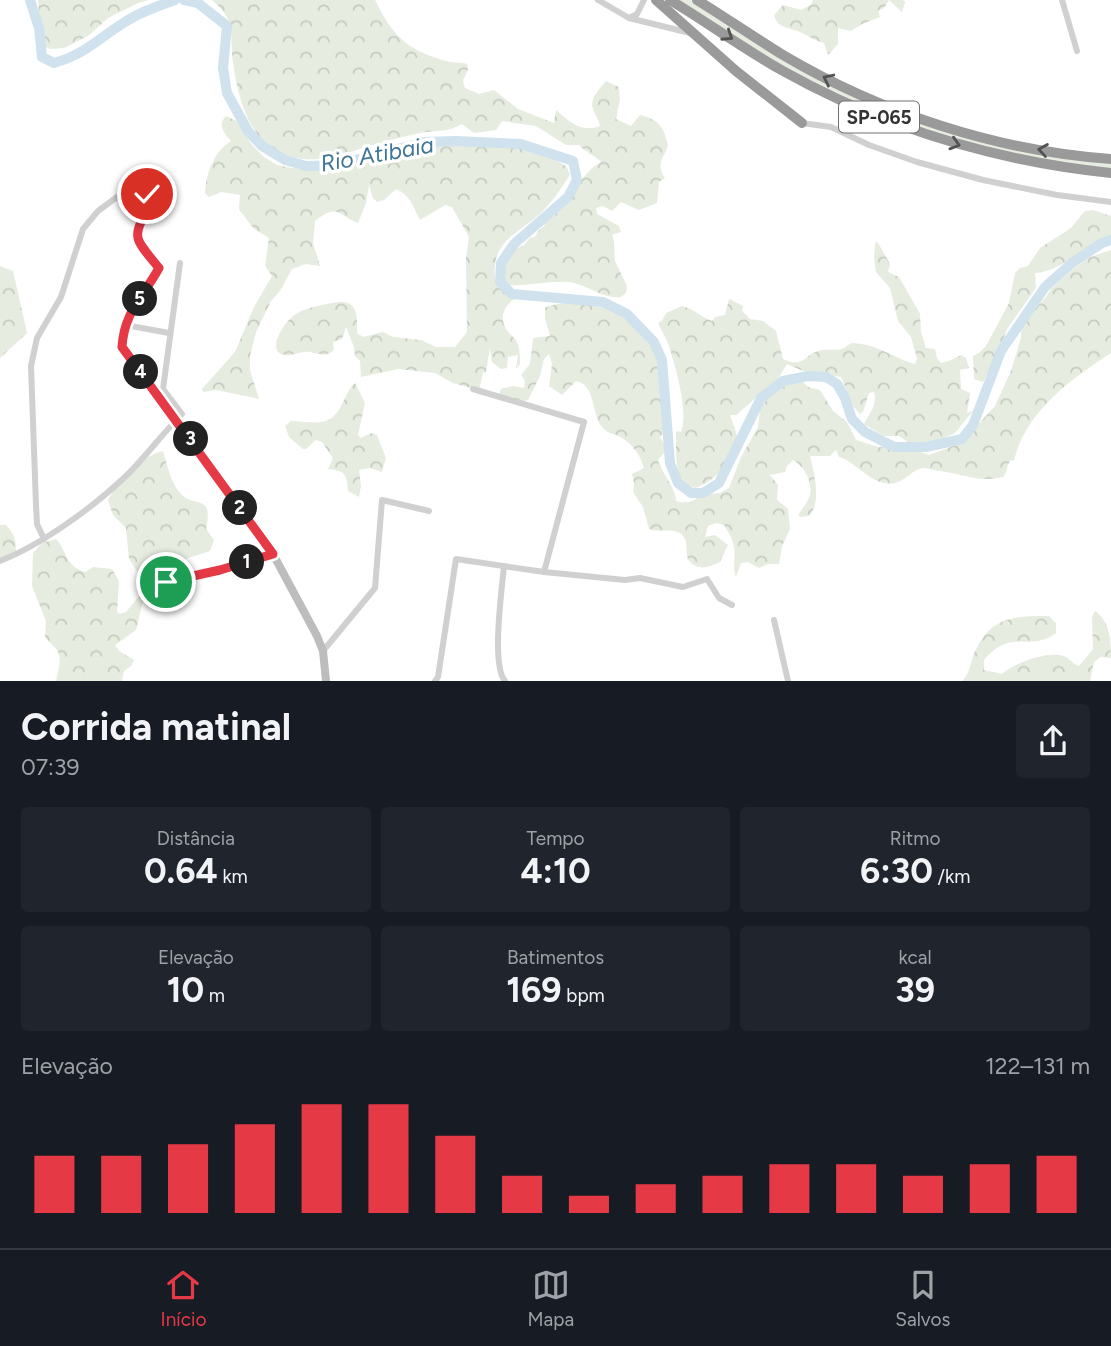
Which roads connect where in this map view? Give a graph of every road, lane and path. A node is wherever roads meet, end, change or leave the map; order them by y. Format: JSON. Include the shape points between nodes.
{"nodes":[{"id":1,"x":598,"y":0,"type":"edge"},
{"id":2,"x":644,"y":0,"type":"edge"},
{"id":3,"x":656,"y":0,"type":"edge"},
{"id":4,"x":670,"y":0,"type":"edge"},
{"id":5,"x":697,"y":0,"type":"edge"},
{"id":6,"x":1062,"y":0,"type":"edge"},
{"id":7,"x":629,"y":18,"type":"junction"},
{"id":8,"x":695,"y":35,"type":"junction"},
{"id":9,"x":1077,"y":51,"type":"dead end"},
{"id":10,"x":802,"y":123,"type":"joint"},
{"id":11,"x":1111,"y":159,"type":"edge"},
{"id":12,"x":1111,"y":173,"type":"edge"},
{"id":13,"x":1111,"y":202,"type":"edge"},
{"id":14,"x":180,"y":263,"type":"dead end"},
{"id":15,"x":131,"y":326,"type":"dead end"},
{"id":16,"x":169,"y":333,"type":"junction"},
{"id":17,"x":473,"y":389,"type":"dead end"},
{"id":18,"x":179,"y":417,"type":"junction"},
{"id":19,"x":429,"y":511,"type":"dead end"},
{"id":20,"x":44,"y":539,"type":"junction"},
{"id":21,"x":273,"y":554,"type":"junction"},
{"id":22,"x":0,"y":561,"type":"edge"},
{"id":23,"x":504,"y":566,"type":"junction"},
{"id":24,"x":544,"y":572,"type":"junction"},
{"id":25,"x":166,"y":582,"type":"dead end"},
{"id":26,"x":732,"y":605,"type":"dead end"},
{"id":27,"x":774,"y":620,"type":"dead end"},
{"id":28,"x":323,"y":651,"type":"junction"},
{"id":29,"x":326,"y":681,"type":"edge"},
{"id":30,"x":435,"y":681,"type":"edge"},
{"id":31,"x":505,"y":681,"type":"edge"},
{"id":32,"x":788,"y":681,"type":"edge"}],
"edges":[{"from":1,"to":7,"type":"street"},
{"from":2,"to":7,"type":"street","via":[[637,14]]},
{"from":3,"to":8,"type":"highway"},
{"from":4,"to":12,"type":"highway","number":"SP-065","one_way":true,"via":[[779,69],[881,118],[985,152]]},
{"from":11,"to":5,"type":"highway","number":"SP-065","one_way":true,"via":[[999,142],[902,111],[793,60]]},
{"from":6,"to":9,"type":"street"},
{"from":7,"to":8,"type":"street"},
{"from":8,"to":10,"type":"highway"},
{"from":10,"to":13,"type":"street","via":[[831,127],[917,162],[984,180]]},
{"from":14,"to":16,"type":"street"},
{"from":15,"to":16,"type":"street"},
{"from":16,"to":18,"type":"street","via":[[163,389]]},
{"from":17,"to":24,"type":"street","via":[[584,422]]},
{"from":18,"to":20,"type":"street","via":[[108,492]]},
{"from":18,"to":20,"type":"street","via":[[122,347],[130,312],[159,268],[137,237],[150,199],[143,192],[117,197],[83,229],[61,297],[37,338],[32,366],[36,505]]},
{"from":18,"to":21,"type":"street"},
{"from":19,"to":28,"type":"street","via":[[383,500],[375,588]]},
{"from":20,"to":22,"type":"street"},
{"from":21,"to":25,"type":"street"},
{"from":21,"to":28,"type":"street"},
{"from":23,"to":24,"type":"street"},
{"from":23,"to":30,"type":"street","via":[[456,559]]},
{"from":23,"to":31,"type":"street","via":[[499,671]]},
{"from":24,"to":26,"type":"street","via":[[640,578],[683,587],[707,579],[719,598]]},
{"from":27,"to":32,"type":"street"},
{"from":28,"to":29,"type":"street"}]}
